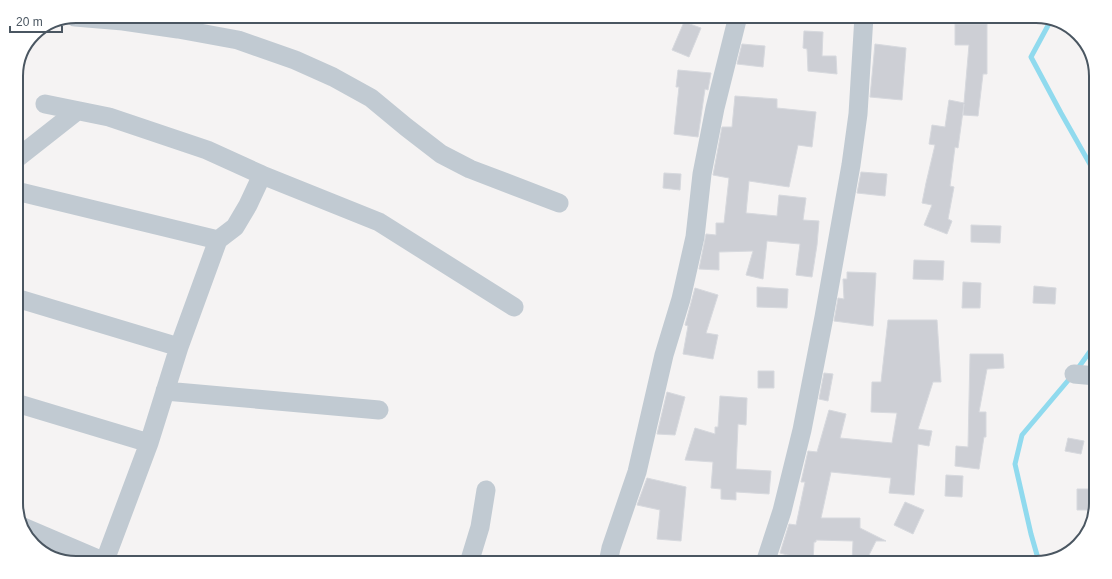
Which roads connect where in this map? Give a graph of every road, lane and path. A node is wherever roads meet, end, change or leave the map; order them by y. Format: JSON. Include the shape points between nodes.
{"nodes":[{"id":1,"x":137,"y":23,"type":"edge"},
{"id":2,"x":736,"y":23,"type":"edge"},
{"id":3,"x":864,"y":23,"type":"edge"},
{"id":4,"x":45,"y":104,"type":"dead end"},
{"id":5,"x":77,"y":110,"type":"junction"},
{"id":6,"x":23,"y":153,"type":"edge"},
{"id":7,"x":262,"y":175,"type":"junction"},
{"id":8,"x":23,"y":193,"type":"edge"},
{"id":9,"x":559,"y":203,"type":"dead end"},
{"id":10,"x":218,"y":240,"type":"junction"},
{"id":11,"x":23,"y":300,"type":"edge"},
{"id":12,"x":514,"y":307,"type":"dead end"},
{"id":13,"x":179,"y":348,"type":"junction"},
{"id":14,"x":1074,"y":374,"type":"dead end"},
{"id":15,"x":1089,"y":375,"type":"edge"},
{"id":16,"x":165,"y":391,"type":"junction"},
{"id":17,"x":23,"y":404,"type":"edge"},
{"id":18,"x":379,"y":410,"type":"dead end"},
{"id":19,"x":149,"y":443,"type":"junction"},
{"id":20,"x":486,"y":490,"type":"dead end"},
{"id":21,"x":31,"y":530,"type":"edge"},
{"id":22,"x":91,"y":556,"type":"edge"},
{"id":23,"x":107,"y":556,"type":"edge"},
{"id":24,"x":471,"y":556,"type":"edge"},
{"id":25,"x":609,"y":556,"type":"edge"},
{"id":26,"x":767,"y":556,"type":"edge"}],
"edges":[{"from":1,"to":9,"type":"street","via":[[230,39],[295,60],[371,98],[441,154],[470,169]]},
{"from":2,"to":25,"type":"street","via":[[702,174],[696,237],[664,355],[637,472]]},
{"from":3,"to":26,"type":"street","via":[[858,114],[824,317],[802,430],[782,512]]},
{"from":4,"to":5,"type":"street"},
{"from":5,"to":6,"type":"street"},
{"from":5,"to":7,"type":"street","via":[[109,117],[207,150]]},
{"from":7,"to":10,"type":"street","via":[[234,227]]},
{"from":7,"to":12,"type":"street","via":[[379,222]]},
{"from":8,"to":10,"type":"street"},
{"from":10,"to":13,"type":"street"},
{"from":11,"to":13,"type":"street"},
{"from":13,"to":16,"type":"street"},
{"from":14,"to":15,"type":"street"},
{"from":16,"to":18,"type":"street"},
{"from":16,"to":19,"type":"street"},
{"from":17,"to":19,"type":"street"},
{"from":19,"to":23,"type":"street"},
{"from":20,"to":24,"type":"street","via":[[480,527]]},
{"from":21,"to":22,"type":"street"}]}
